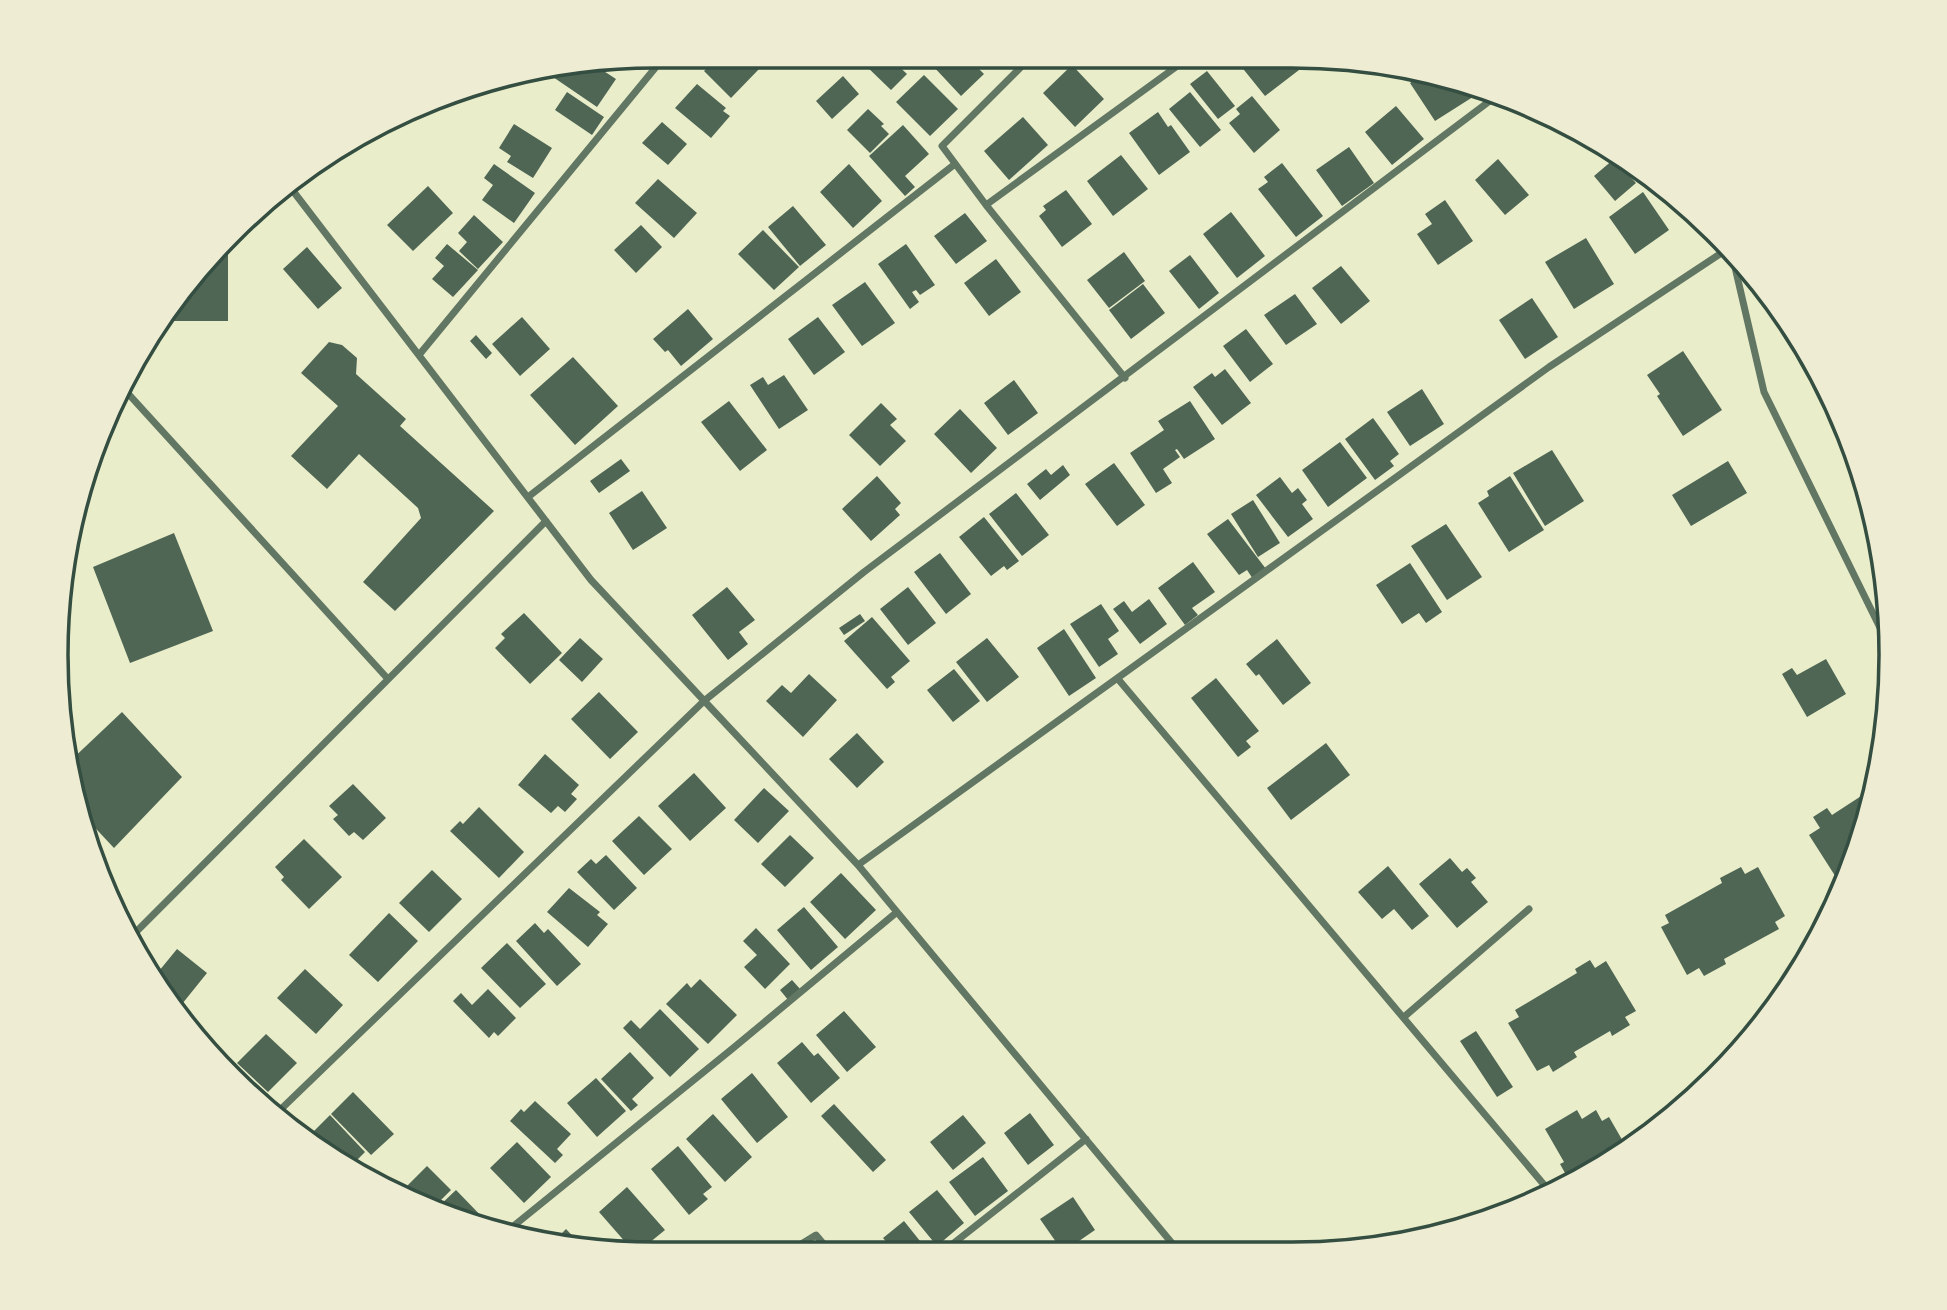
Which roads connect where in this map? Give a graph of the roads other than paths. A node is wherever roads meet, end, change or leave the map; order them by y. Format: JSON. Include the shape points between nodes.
{"nodes":[{"id":1,"x":655,"y":68,"type":"edge"},
{"id":2,"x":1020,"y":68,"type":"dead end"},
{"id":3,"x":1174,"y":68,"type":"edge"},
{"id":4,"x":1489,"y":102,"type":"edge"},
{"id":5,"x":956,"y":164,"type":"junction"},
{"id":6,"x":294,"y":192,"type":"edge"},
{"id":7,"x":986,"y":205,"type":"junction"},
{"id":8,"x":1721,"y":255,"type":"edge"},
{"id":9,"x":1735,"y":270,"type":"edge"},
{"id":10,"x":419,"y":355,"type":"junction"},
{"id":11,"x":1125,"y":378,"type":"junction"},
{"id":12,"x":130,"y":394,"type":"edge"},
{"id":13,"x":528,"y":497,"type":"junction"},
{"id":14,"x":546,"y":521,"type":"junction"},
{"id":15,"x":1877,"y":622,"type":"edge"},
{"id":16,"x":388,"y":679,"type":"junction"},
{"id":17,"x":1118,"y":679,"type":"junction"},
{"id":18,"x":704,"y":701,"type":"junction"},
{"id":19,"x":858,"y":865,"type":"junction"},
{"id":20,"x":1529,"y":909,"type":"dead end"},
{"id":21,"x":897,"y":912,"type":"junction"},
{"id":22,"x":137,"y":931,"type":"edge"},
{"id":23,"x":1404,"y":1017,"type":"junction"},
{"id":24,"x":282,"y":1108,"type":"edge"},
{"id":25,"x":1086,"y":1139,"type":"junction"},
{"id":26,"x":1544,"y":1185,"type":"edge"},
{"id":27,"x":515,"y":1225,"type":"edge"},
{"id":28,"x":806,"y":1242,"type":"edge"},
{"id":29,"x":821,"y":1242,"type":"edge"},
{"id":30,"x":955,"y":1242,"type":"edge"},
{"id":31,"x":1171,"y":1242,"type":"edge"}],
"edges":[{"from":1,"to":10,"type":"street"},
{"from":2,"to":5,"type":"street","via":[[942,146]]},
{"from":3,"to":7,"type":"street"},
{"from":4,"to":11,"type":"street"},
{"from":5,"to":7,"type":"street"},
{"from":5,"to":13,"type":"street"},
{"from":6,"to":10,"type":"street"},
{"from":7,"to":11,"type":"street"},
{"from":8,"to":17,"type":"street","via":[[1549,367]]},
{"from":9,"to":15,"type":"street","via":[[1764,393]]},
{"from":10,"to":13,"type":"street"},
{"from":11,"to":18,"type":"street","via":[[864,572]]},
{"from":12,"to":16,"type":"street"},
{"from":13,"to":14,"type":"street"},
{"from":14,"to":16,"type":"street"},
{"from":14,"to":18,"type":"street","via":[[591,580]]},
{"from":16,"to":22,"type":"street"},
{"from":17,"to":19,"type":"street"},
{"from":17,"to":23,"type":"street"},
{"from":18,"to":19,"type":"street"},
{"from":18,"to":24,"type":"street"},
{"from":19,"to":21,"type":"street"},
{"from":20,"to":23,"type":"street"},
{"from":21,"to":25,"type":"street"},
{"from":21,"to":27,"type":"street"},
{"from":23,"to":26,"type":"street"},
{"from":25,"to":30,"type":"street"},
{"from":25,"to":31,"type":"street"},
{"from":28,"to":29,"type":"street","via":[[816,1236]]}]}
